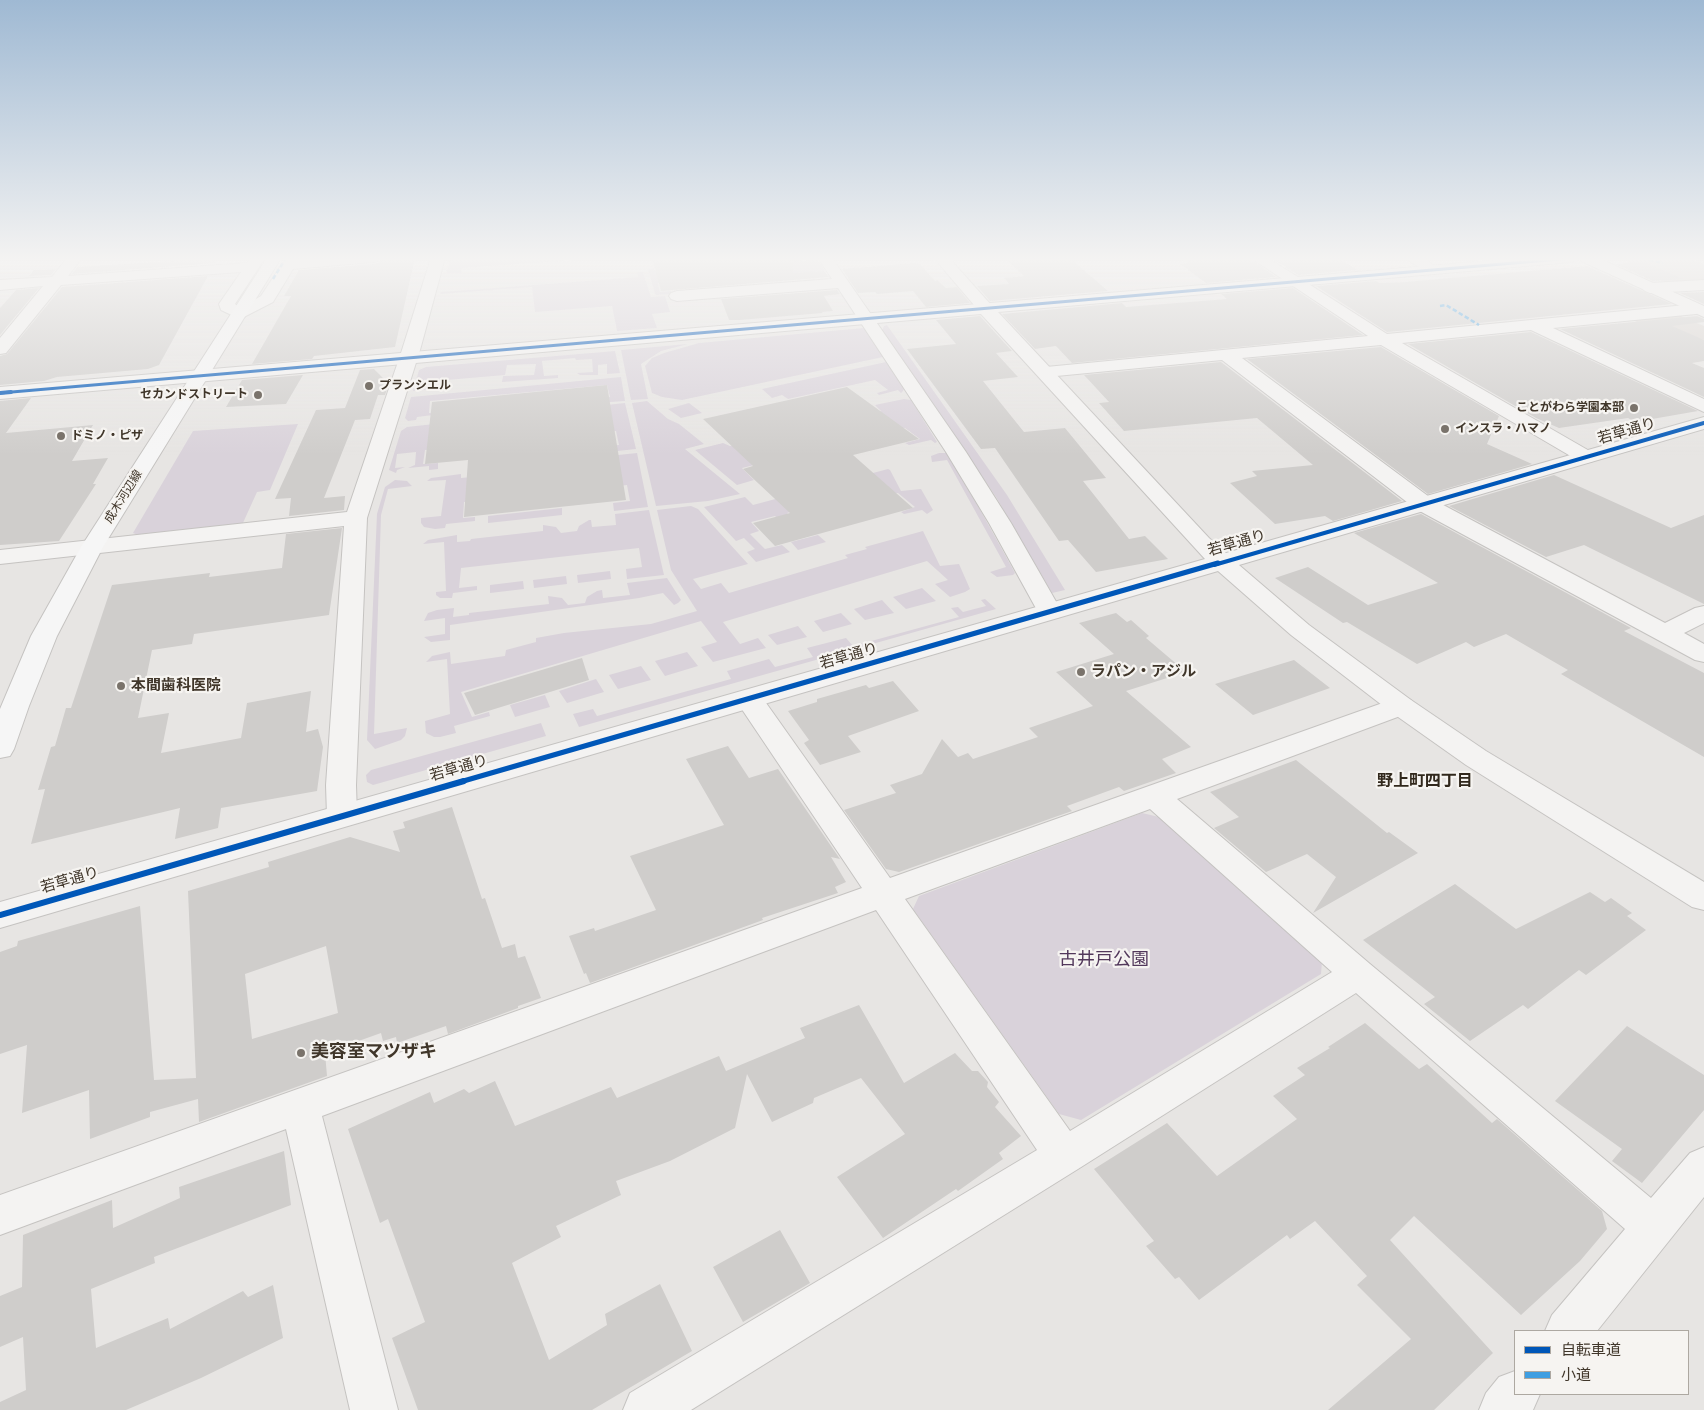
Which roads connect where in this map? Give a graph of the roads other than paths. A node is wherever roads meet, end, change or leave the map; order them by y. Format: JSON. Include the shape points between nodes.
{"nodes":[{"id":1,"x":234,"y":324,"type":"edge"},
{"id":2,"x":418,"y":324,"type":"edge"},
{"id":3,"x":810,"y":324,"type":"edge"},
{"id":4,"x":869,"y":324,"type":"edge"},
{"id":5,"x":1000,"y":324,"type":"edge"},
{"id":6,"x":1360,"y":324,"type":"edge"},
{"id":7,"x":1534,"y":324,"type":"joint"},
{"id":8,"x":7,"y":331,"type":"edge"},
{"id":9,"x":1384,"y":339,"type":"junction"},
{"id":10,"x":0,"y":349,"type":"edge"},
{"id":11,"x":1225,"y":354,"type":"junction"},
{"id":12,"x":408,"y":358,"type":"junction"},
{"id":13,"x":1046,"y":372,"type":"junction"},
{"id":14,"x":200,"y":376,"type":"junction"},
{"id":15,"x":0,"y":393,"type":"edge"},
{"id":16,"x":1704,"y":406,"type":"edge"},
{"id":17,"x":1704,"y":423,"type":"edge"},
{"id":18,"x":1586,"y":457,"type":"junction"},
{"id":19,"x":1424,"y":504,"type":"junction"},
{"id":20,"x":356,"y":518,"type":"junction"},
{"id":21,"x":92,"y":547,"type":"junction"},
{"id":22,"x":0,"y":557,"type":"edge"},
{"id":23,"x":1221,"y":562,"type":"junction"},
{"id":24,"x":1050,"y":612,"type":"junction"},
{"id":25,"x":1704,"y":613,"type":"edge"},
{"id":26,"x":1665,"y":634,"type":"junction"},
{"id":27,"x":1704,"y":654,"type":"edge"},
{"id":28,"x":750,"y":699,"type":"junction"},
{"id":29,"x":1401,"y":706,"type":"junction"},
{"id":30,"x":0,"y":749,"type":"edge"},
{"id":31,"x":1154,"y":795,"type":"junction"},
{"id":32,"x":342,"y":816,"type":"junction"},
{"id":33,"x":883,"y":894,"type":"junction"},
{"id":34,"x":1704,"y":898,"type":"edge"},
{"id":35,"x":0,"y":915,"type":"edge"},
{"id":36,"x":1358,"y":974,"type":"junction"},
{"id":37,"x":300,"y":1106,"type":"junction"},
{"id":38,"x":1064,"y":1156,"type":"junction"},
{"id":39,"x":1704,"y":1166,"type":"edge"},
{"id":40,"x":0,"y":1215,"type":"edge"},
{"id":41,"x":1654,"y":1227,"type":"junction"},
{"id":42,"x":1569,"y":1330,"type":"edge"},
{"id":43,"x":1515,"y":1395,"type":"edge"},
{"id":44,"x":374,"y":1410,"type":"edge"},
{"id":45,"x":647,"y":1410,"type":"edge"},
{"id":46,"x":1503,"y":1410,"type":"edge"}],
"edges":[{"from":1,"to":14,"type":"main road","name":"成木河辺線"},
{"from":2,"to":12,"type":"street"},
{"from":3,"to":12,"type":"street"},
{"from":4,"to":24,"type":"street","via":[[1000,522]]},
{"from":5,"to":13,"type":"street"},
{"from":6,"to":9,"type":"street"},
{"from":7,"to":9,"type":"street"},
{"from":7,"to":16,"type":"street"},
{"from":8,"to":10,"type":"street"},
{"from":9,"to":11,"type":"street"},
{"from":9,"to":18,"type":"street"},
{"from":11,"to":13,"type":"street"},
{"from":11,"to":19,"type":"street"},
{"from":12,"to":14,"type":"street"},
{"from":12,"to":20,"type":"street"},
{"from":13,"to":23,"type":"street"},
{"from":14,"to":15,"type":"street"},
{"from":14,"to":21,"type":"main road","name":"成木河辺線"},
{"from":17,"to":18,"type":"street","name":"若草通り"},
{"from":18,"to":19,"type":"street","name":"若草通り"},
{"from":19,"to":23,"type":"street","name":"若草通り"},
{"from":19,"to":26,"type":"street"},
{"from":20,"to":21,"type":"street"},
{"from":20,"to":32,"type":"street","via":[[341,776]]},
{"from":21,"to":22,"type":"street"},
{"from":21,"to":30,"type":"main road","name":"成木河辺線","via":[[44,636]]},
{"from":23,"to":24,"type":"street","name":"若草通り"},
{"from":23,"to":29,"type":"street","via":[[1300,630]]},
{"from":24,"to":28,"type":"street","name":"若草通り"},
{"from":25,"to":26,"type":"street"},
{"from":26,"to":27,"type":"street"},
{"from":28,"to":32,"type":"street","name":"若草通り"},
{"from":28,"to":33,"type":"street"},
{"from":29,"to":31,"type":"street"},
{"from":29,"to":34,"type":"street","via":[[1484,763]]},
{"from":31,"to":33,"type":"street"},
{"from":31,"to":36,"type":"street"},
{"from":32,"to":35,"type":"street","name":"若草通り"},
{"from":33,"to":37,"type":"street"},
{"from":33,"to":38,"type":"street"},
{"from":36,"to":38,"type":"street"},
{"from":36,"to":41,"type":"street"},
{"from":37,"to":40,"type":"street"},
{"from":37,"to":44,"type":"street"},
{"from":38,"to":45,"type":"street"},
{"from":39,"to":41,"type":"street"},
{"from":41,"to":42,"type":"street"},
{"from":43,"to":46,"type":"street"}]}
